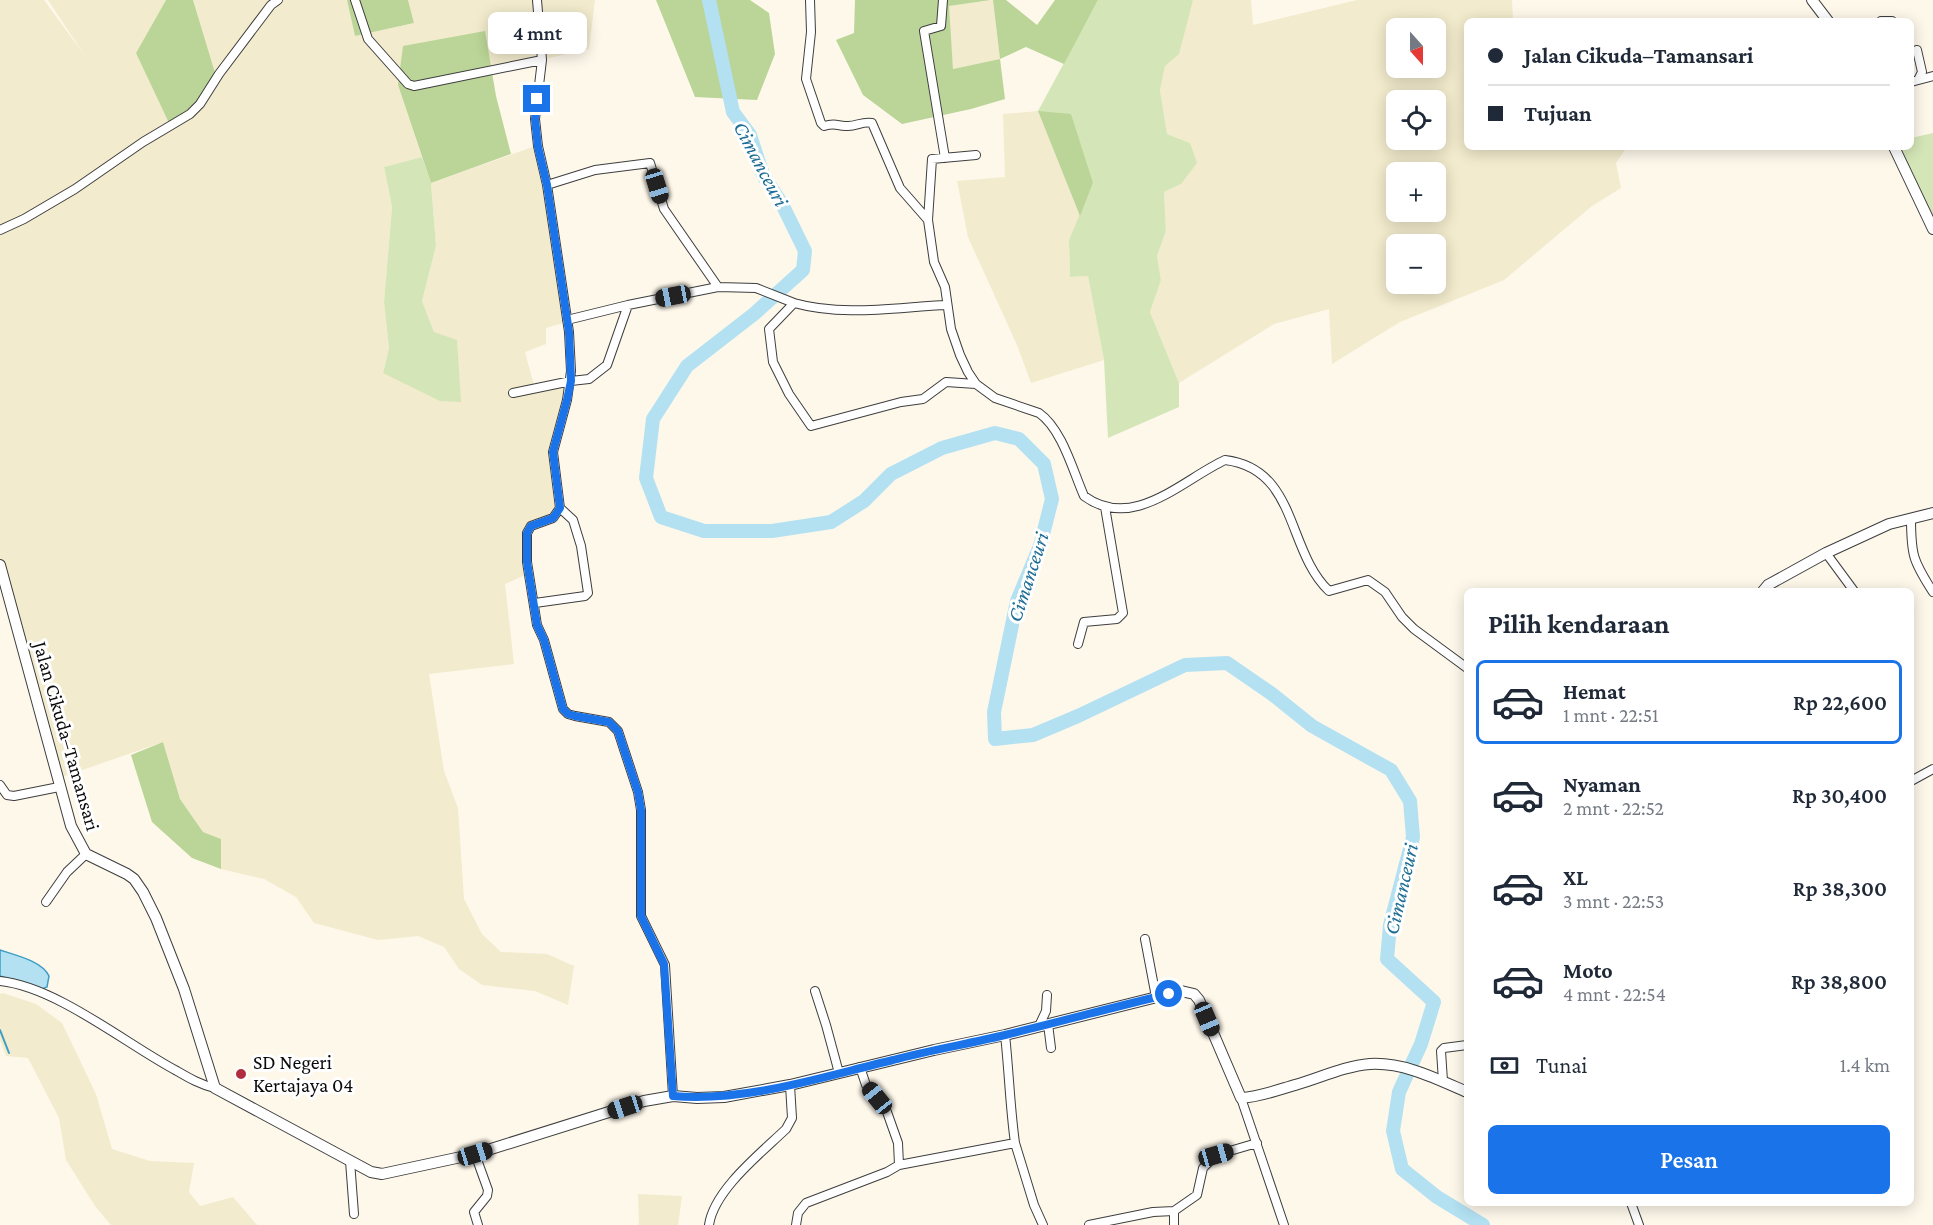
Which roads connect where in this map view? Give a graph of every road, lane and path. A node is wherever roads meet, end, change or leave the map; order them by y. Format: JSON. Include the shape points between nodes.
{"nodes":[{"id":1,"x":278,"y":0,"type":"edge"},
{"id":2,"x":355,"y":0,"type":"edge"},
{"id":3,"x":537,"y":0,"type":"edge"},
{"id":4,"x":810,"y":0,"type":"edge"},
{"id":5,"x":943,"y":0,"type":"edge"},
{"id":6,"x":1812,"y":0,"type":"edge"},
{"id":7,"x":1826,"y":18,"type":"edge"},
{"id":8,"x":1917,"y":50,"type":"dead end"},
{"id":9,"x":542,"y":60,"type":"junction"},
{"id":10,"x":1933,"y":76,"type":"edge"},
{"id":11,"x":1915,"y":80,"type":"edge"},
{"id":12,"x":1895,"y":150,"type":"edge"},
{"id":13,"x":976,"y":155,"type":"dead end"},
{"id":14,"x":945,"y":158,"type":"junction"},
{"id":15,"x":547,"y":185,"type":"junction"},
{"id":16,"x":928,"y":220,"type":"junction"},
{"id":17,"x":0,"y":230,"type":"edge"},
{"id":18,"x":1933,"y":230,"type":"edge"},
{"id":19,"x":718,"y":287,"type":"junction"},
{"id":20,"x":794,"y":303,"type":"dead end"},
{"id":21,"x":628,"y":305,"type":"junction"},
{"id":22,"x":947,"y":305,"type":"junction"},
{"id":23,"x":567,"y":320,"type":"junction"},
{"id":24,"x":571,"y":381,"type":"junction"},
{"id":25,"x":976,"y":384,"type":"junction"},
{"id":26,"x":513,"y":393,"type":"dead end"},
{"id":27,"x":1105,"y":507,"type":"junction"},
{"id":28,"x":560,"y":508,"type":"junction"},
{"id":29,"x":1933,"y":513,"type":"edge"},
{"id":30,"x":1911,"y":518,"type":"junction"},
{"id":31,"x":1826,"y":553,"type":"junction"},
{"id":32,"x":0,"y":565,"type":"edge"},
{"id":33,"x":1766,"y":588,"type":"edge"},
{"id":34,"x":1852,"y":588,"type":"edge"},
{"id":35,"x":1933,"y":591,"type":"edge"},
{"id":36,"x":535,"y":603,"type":"junction"},
{"id":37,"x":1078,"y":644,"type":"dead end"},
{"id":38,"x":1464,"y":666,"type":"edge"},
{"id":39,"x":1933,"y":769,"type":"edge"},
{"id":40,"x":1914,"y":779,"type":"edge"},
{"id":41,"x":0,"y":785,"type":"edge"},
{"id":42,"x":59,"y":787,"type":"junction"},
{"id":43,"x":86,"y":854,"type":"junction"},
{"id":44,"x":46,"y":902,"type":"dead end"},
{"id":45,"x":1145,"y":939,"type":"dead end"},
{"id":46,"x":0,"y":981,"type":"edge"},
{"id":47,"x":815,"y":991,"type":"dead end"},
{"id":48,"x":1047,"y":995,"type":"dead end"},
{"id":49,"x":1156,"y":997,"type":"junction"},
{"id":50,"x":1044,"y":1025,"type":"junction"},
{"id":51,"x":1005,"y":1035,"type":"junction"},
{"id":52,"x":1464,"y":1045,"type":"edge"},
{"id":53,"x":1051,"y":1048,"type":"dead end"},
{"id":54,"x":860,"y":1067,"type":"junction"},
{"id":55,"x":838,"y":1072,"type":"junction"},
{"id":56,"x":1443,"y":1081,"type":"junction"},
{"id":57,"x":790,"y":1085,"type":"junction"},
{"id":58,"x":215,"y":1089,"type":"junction"},
{"id":59,"x":1464,"y":1091,"type":"edge"},
{"id":60,"x":673,"y":1096,"type":"junction"},
{"id":61,"x":1241,"y":1098,"type":"junction"},
{"id":62,"x":1015,"y":1143,"type":"junction"},
{"id":63,"x":1257,"y":1143,"type":"junction"},
{"id":64,"x":475,"y":1154,"type":"junction"},
{"id":65,"x":350,"y":1161,"type":"junction"},
{"id":66,"x":899,"y":1165,"type":"junction"},
{"id":67,"x":1632,"y":1206,"type":"edge"},
{"id":68,"x":1174,"y":1210,"type":"junction"},
{"id":69,"x":354,"y":1214,"type":"dead end"},
{"id":70,"x":478,"y":1225,"type":"edge"},
{"id":71,"x":709,"y":1225,"type":"edge"},
{"id":72,"x":796,"y":1225,"type":"edge"},
{"id":73,"x":1043,"y":1225,"type":"edge"},
{"id":74,"x":1089,"y":1225,"type":"edge"},
{"id":75,"x":1174,"y":1225,"type":"edge"},
{"id":76,"x":1284,"y":1225,"type":"edge"},
{"id":77,"x":1639,"y":1225,"type":"edge"}],
"edges":[{"from":1,"to":17,"type":"street","via":[[190,114],[75,189]]},
{"from":2,"to":9,"type":"street","via":[[368,39],[414,86]]},
{"from":3,"to":9,"type":"street"},
{"from":4,"to":16,"type":"street","via":[[806,79],[821,123],[848,127],[872,123],[900,188]]},
{"from":5,"to":14,"type":"street","via":[[941,26],[924,31]]},
{"from":6,"to":7,"type":"street"},
{"from":8,"to":11,"type":"street","via":[[1922,72]]},
{"from":9,"to":15,"type":"street","via":[[535,119]]},
{"from":10,"to":11,"type":"street"},
{"from":12,"to":18,"type":"street"},
{"from":13,"to":14,"type":"street"},
{"from":14,"to":16,"type":"street","via":[[932,159]]},
{"from":15,"to":19,"type":"street","via":[[595,170],[650,163],[664,209]]},
{"from":15,"to":23,"type":"street"},
{"from":16,"to":22,"type":"street","via":[[934,262],[945,287]]},
{"from":19,"to":20,"type":"street","via":[[756,288]]},
{"from":19,"to":21,"type":"street"},
{"from":21,"to":23,"type":"street"},
{"from":21,"to":24,"type":"street","via":[[607,365],[589,379]]},
{"from":22,"to":25,"type":"street","via":[[960,355]]},
{"from":22,"to":25,"type":"street","via":[[876,310],[812,308],[794,303],[769,329],[773,362],[811,426],[923,399],[946,382]]},
{"from":23,"to":24,"type":"street"},
{"from":24,"to":26,"type":"street"},
{"from":24,"to":28,"type":"street","via":[[553,452]]},
{"from":25,"to":27,"type":"street","via":[[995,398],[1045,417],[1062,441],[1084,496]]},
{"from":27,"to":37,"type":"street","via":[[1123,613],[1117,619],[1084,622]]},
{"from":27,"to":38,"type":"street","via":[[1125,508],[1152,502],[1225,460],[1234,462],[1267,478],[1279,494],[1305,558],[1318,581],[1329,591],[1368,580],[1384,592],[1414,629]]},
{"from":28,"to":36,"type":"street","via":[[553,518],[531,526],[527,533],[527,562]]},
{"from":28,"to":36,"type":"street","via":[[576,528],[588,593]]},
{"from":29,"to":30,"type":"street"},
{"from":30,"to":31,"type":"street"},
{"from":30,"to":35,"type":"street","via":[[1912,553]]},
{"from":31,"to":33,"type":"street"},
{"from":31,"to":34,"type":"street"},
{"from":32,"to":42,"type":"street","name":"Jalan Cikuda–Tamansari"},
{"from":36,"to":60,"type":"street","via":[[537,625],[563,709],[575,716],[609,722],[618,731],[638,792],[641,916],[664,964]]},
{"from":39,"to":40,"type":"street"},
{"from":41,"to":42,"type":"street","via":[[14,796]]},
{"from":42,"to":43,"type":"street","name":"Jalan Cikuda–Tamansari","via":[[71,826]]},
{"from":43,"to":44,"type":"street","via":[[67,872]]},
{"from":43,"to":58,"type":"street","name":"Jalan Cikuda–Tamansari","via":[[127,874],[142,892],[184,989]]},
{"from":45,"to":49,"type":"street"},
{"from":46,"to":58,"type":"street","via":[[35,989],[149,1056]]},
{"from":47,"to":55,"type":"street"},
{"from":48,"to":50,"type":"street"},
{"from":49,"to":50,"type":"street"},
{"from":49,"to":61,"type":"street","via":[[1181,991],[1194,994]]},
{"from":50,"to":51,"type":"street"},
{"from":50,"to":53,"type":"street"},
{"from":51,"to":54,"type":"street"},
{"from":51,"to":62,"type":"street"},
{"from":52,"to":56,"type":"street","via":[[1441,1051]]},
{"from":54,"to":55,"type":"street"},
{"from":54,"to":66,"type":"street","via":[[866,1085],[887,1112],[898,1143]]},
{"from":55,"to":57,"type":"street"},
{"from":56,"to":59,"type":"street"},
{"from":56,"to":61,"type":"street","via":[[1395,1066],[1372,1064]]},
{"from":57,"to":60,"type":"street","via":[[724,1097]]},
{"from":57,"to":71,"type":"street","via":[[792,1118],[786,1129],[731,1183],[711,1212]]},
{"from":58,"to":65,"type":"street"},
{"from":60,"to":64,"type":"street","via":[[644,1101]]},
{"from":61,"to":63,"type":"street"},
{"from":62,"to":66,"type":"street"},
{"from":62,"to":73,"type":"street"},
{"from":63,"to":68,"type":"street","via":[[1216,1155],[1203,1168],[1197,1195]]},
{"from":63,"to":76,"type":"street"},
{"from":64,"to":65,"type":"street","via":[[382,1174]]},
{"from":64,"to":70,"type":"street","via":[[488,1190],[474,1212]]},
{"from":65,"to":69,"type":"street"},
{"from":66,"to":72,"type":"street","via":[[806,1203],[798,1212]]},
{"from":67,"to":77,"type":"street"},
{"from":68,"to":74,"type":"street"},
{"from":68,"to":75,"type":"street"}]}
